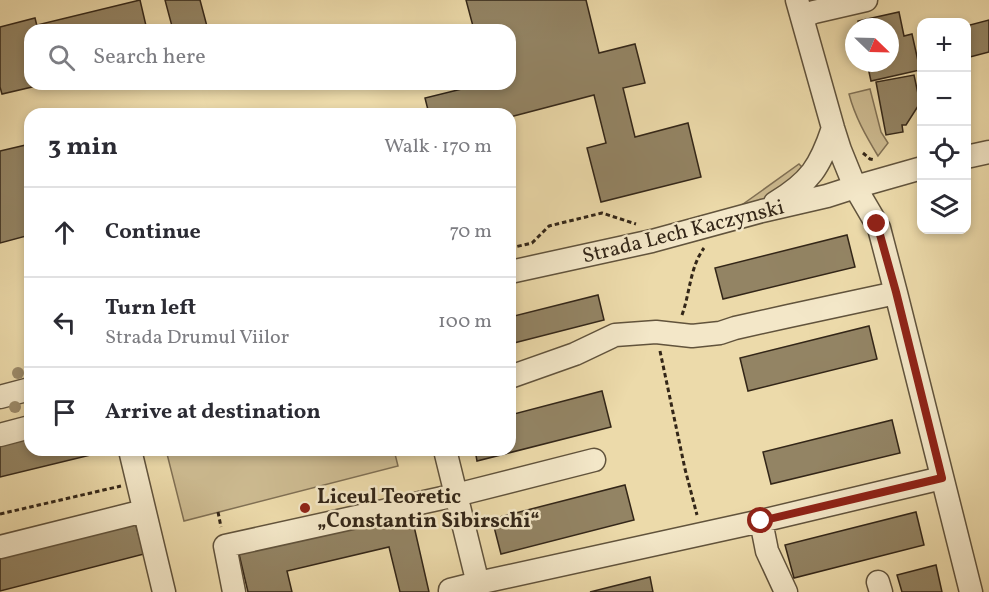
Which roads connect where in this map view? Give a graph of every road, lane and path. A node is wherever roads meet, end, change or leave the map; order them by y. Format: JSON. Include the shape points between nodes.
{"nodes":[{"id":1,"x":866,"y":0,"type":"edge"},
{"id":2,"x":800,"y":8,"type":"edge"},
{"id":3,"x":832,"y":129,"type":"junction"},
{"id":4,"x":989,"y":152,"type":"edge"},
{"id":5,"x":971,"y":156,"type":"edge"},
{"id":6,"x":917,"y":169,"type":"edge"},
{"id":7,"x":855,"y":187,"type":"junction"},
{"id":8,"x":762,"y":211,"type":"junction"},
{"id":9,"x":642,"y":226,"type":"dead end"},
{"id":10,"x":707,"y":245,"type":"dead end"},
{"id":11,"x":516,"y":247,"type":"edge"},
{"id":12,"x":516,"y":271,"type":"edge"},
{"id":13,"x":896,"y":292,"type":"junction"},
{"id":14,"x":666,"y":333,"type":"junction"},
{"id":15,"x":516,"y":375,"type":"edge"},
{"id":16,"x":24,"y":391,"type":"edge"},
{"id":17,"x":0,"y":397,"type":"edge"},
{"id":18,"x":24,"y":429,"type":"edge"},
{"id":19,"x":0,"y":435,"type":"edge"},
{"id":20,"x":131,"y":456,"type":"edge"},
{"id":21,"x":446,"y":456,"type":"edge"},
{"id":22,"x":594,"y":460,"type":"dead end"},
{"id":23,"x":942,"y":478,"type":"junction"},
{"id":24,"x":137,"y":482,"type":"junction"},
{"id":25,"x":456,"y":495,"type":"junction"},
{"id":26,"x":144,"y":511,"type":"junction"},
{"id":27,"x":0,"y":514,"type":"edge"},
{"id":28,"x":761,"y":521,"type":"junction"},
{"id":29,"x":702,"y":534,"type":"junction"},
{"id":30,"x":0,"y":547,"type":"edge"},
{"id":31,"x":479,"y":588,"type":"edge"},
{"id":32,"x":164,"y":592,"type":"edge"},
{"id":33,"x":234,"y":592,"type":"edge"},
{"id":34,"x":450,"y":592,"type":"edge"},
{"id":35,"x":786,"y":592,"type":"edge"},
{"id":36,"x":971,"y":592,"type":"edge"}],
"edges":[{"from":1,"to":2,"type":"street","via":[[814,12]]},
{"from":2,"to":3,"type":"street"},
{"from":3,"to":7,"type":"street"},
{"from":3,"to":8,"type":"street","via":[[815,171],[789,195]]},
{"from":4,"to":5,"type":"street"},
{"from":6,"to":7,"type":"street","name":"Strada Lech Kaczynski"},
{"from":7,"to":8,"type":"street","name":"Strada Lech Kaczynski"},
{"from":7,"to":13,"type":"street","via":[[877,224]]},
{"from":8,"to":12,"type":"street","name":"Strada Lech Kaczynski","via":[[652,241]]},
{"from":9,"to":11,"type":"path","via":[[602,213],[549,226],[532,243]]},
{"from":10,"to":14,"type":"path","via":[[693,270],[687,302]]},
{"from":13,"to":14,"type":"street","via":[[720,333]]},
{"from":13,"to":23,"type":"street"},
{"from":14,"to":15,"type":"street","via":[[615,335]]},
{"from":14,"to":29,"type":"path","via":[[685,469]]},
{"from":16,"to":17,"type":"street"},
{"from":18,"to":19,"type":"street"},
{"from":20,"to":24,"type":"street"},
{"from":21,"to":25,"type":"street"},
{"from":22,"to":25,"type":"street"},
{"from":23,"to":28,"type":"street"},
{"from":23,"to":36,"type":"street"},
{"from":24,"to":26,"type":"street"},
{"from":24,"to":27,"type":"path"},
{"from":25,"to":31,"type":"street"},
{"from":25,"to":33,"type":"street","via":[[225,546]]},
{"from":26,"to":30,"type":"street"},
{"from":26,"to":32,"type":"street"},
{"from":28,"to":29,"type":"street"},
{"from":28,"to":35,"type":"street","via":[[767,551]]},
{"from":29,"to":31,"type":"street"},
{"from":31,"to":34,"type":"street"}]}
